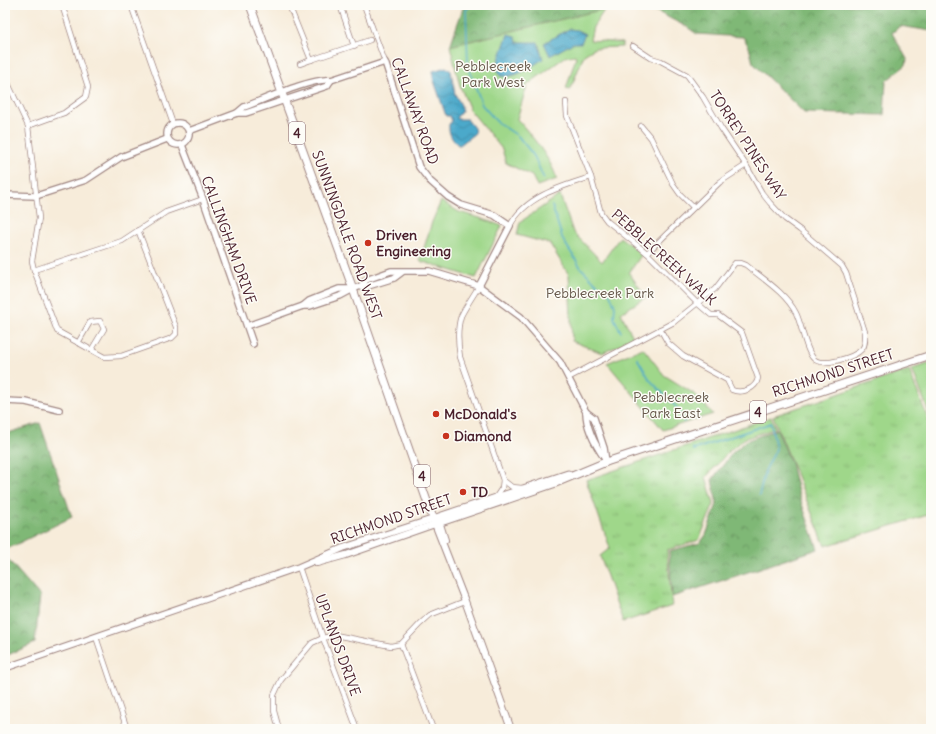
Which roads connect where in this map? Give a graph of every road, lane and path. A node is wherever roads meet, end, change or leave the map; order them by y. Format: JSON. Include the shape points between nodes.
{"nodes":[{"id":1,"x":60,"y":5,"type":"edge"},
{"id":2,"x":131,"y":5,"type":"edge"},
{"id":3,"x":250,"y":5,"type":"edge"},
{"id":4,"x":289,"y":5,"type":"edge"},
{"id":5,"x":340,"y":5,"type":"edge"},
{"id":6,"x":364,"y":5,"type":"edge"},
{"id":7,"x":370,"y":40,"type":"dead end"},
{"id":8,"x":354,"y":46,"type":"junction"},
{"id":9,"x":633,"y":46,"type":"dead end"},
{"id":10,"x":311,"y":60,"type":"junction"},
{"id":11,"x":385,"y":62,"type":"junction"},
{"id":12,"x":300,"y":64,"type":"dead end"},
{"id":13,"x":5,"y":77,"type":"edge"},
{"id":14,"x":331,"y":80,"type":"junction"},
{"id":15,"x":282,"y":92,"type":"junction"},
{"id":16,"x":285,"y":100,"type":"junction"},
{"id":17,"x":566,"y":102,"type":"dead end"},
{"id":18,"x":237,"y":113,"type":"junction"},
{"id":19,"x":173,"y":124,"type":"junction"},
{"id":20,"x":28,"y":126,"type":"junction"},
{"id":21,"x":641,"y":126,"type":"dead end"},
{"id":22,"x":188,"y":131,"type":"junction"},
{"id":23,"x":167,"y":139,"type":"junction"},
{"id":24,"x":182,"y":145,"type":"junction"},
{"id":25,"x":746,"y":165,"type":"junction"},
{"id":26,"x":591,"y":177,"type":"junction"},
{"id":27,"x":5,"y":195,"type":"edge"},
{"id":28,"x":36,"y":196,"type":"junction"},
{"id":29,"x":203,"y":199,"type":"junction"},
{"id":30,"x":693,"y":207,"type":"junction"},
{"id":31,"x":510,"y":226,"type":"junction"},
{"id":32,"x":138,"y":230,"type":"junction"},
{"id":33,"x":648,"y":253,"type":"junction"},
{"id":34,"x":34,"y":270,"type":"junction"},
{"id":35,"x":479,"y":286,"type":"junction"},
{"id":36,"x":353,"y":289,"type":"junction"},
{"id":37,"x":697,"y":303,"type":"junction"},
{"id":38,"x":247,"y":326,"type":"junction"},
{"id":39,"x":660,"y":329,"type":"junction"},
{"id":40,"x":78,"y":343,"type":"junction"},
{"id":41,"x":253,"y":344,"type":"dead end"},
{"id":42,"x":92,"y":349,"type":"junction"},
{"id":43,"x":931,"y":355,"type":"edge"},
{"id":44,"x":568,"y":378,"type":"junction"},
{"id":45,"x":5,"y":401,"type":"edge"},
{"id":46,"x":58,"y":410,"type":"dead end"},
{"id":47,"x":606,"y":462,"type":"junction"},
{"id":48,"x":503,"y":480,"type":"junction"},
{"id":49,"x":523,"y":488,"type":"junction"},
{"id":50,"x":496,"y":497,"type":"junction"},
{"id":51,"x":436,"y":521,"type":"junction"},
{"id":52,"x":299,"y":567,"type":"junction"},
{"id":53,"x":465,"y":601,"type":"junction"},
{"id":54,"x":96,"y":637,"type":"junction"},
{"id":55,"x":323,"y":638,"type":"junction"},
{"id":56,"x":401,"y":644,"type":"junction"},
{"id":57,"x":5,"y":668,"type":"edge"},
{"id":58,"x":127,"y":729,"type":"edge"},
{"id":59,"x":279,"y":729,"type":"edge"},
{"id":60,"x":357,"y":729,"type":"edge"},
{"id":61,"x":433,"y":729,"type":"edge"},
{"id":62,"x":511,"y":729,"type":"edge"}],
"edges":[{"from":1,"to":20,"type":"street","via":[[88,88],[86,97],[64,113]]},
{"from":2,"to":19,"type":"street"},
{"from":3,"to":15,"type":"main road","name":"SUNNINGDALE ROAD WEST","number":"4"},
{"from":4,"to":10,"type":"street"},
{"from":5,"to":8,"type":"street"},
{"from":6,"to":11,"type":"street","name":"CALLAWAY ROAD"},
{"from":7,"to":8,"type":"street"},
{"from":8,"to":10,"type":"street"},
{"from":9,"to":25,"type":"street","name":"TORREY PINES WAY","via":[[651,58],[687,75]]},
{"from":10,"to":12,"type":"street"},
{"from":11,"to":14,"type":"street"},
{"from":11,"to":31,"type":"street","name":"CALLAWAY ROAD","via":[[419,167],[448,197],[461,205],[494,215]]},
{"from":13,"to":20,"type":"street"},
{"from":14,"to":15,"type":"street","via":[[324,78]]},
{"from":14,"to":16,"type":"street","via":[[326,86]]},
{"from":15,"to":16,"type":"main road","name":"SUNNINGDALE ROAD WEST","number":"4"},
{"from":15,"to":18,"type":"street","via":[[244,107]]},
{"from":16,"to":18,"type":"street","via":[[246,114]]},
{"from":16,"to":36,"type":"main road","name":"SUNNINGDALE ROAD WEST","number":"4"},
{"from":17,"to":26,"type":"street","name":"PEBBLECREEK WALK","via":[[567,116]]},
{"from":18,"to":22,"type":"street"},
{"from":19,"to":22,"type":"street","via":[[184,125]]},
{"from":19,"to":23,"type":"street","via":[[167,130]]},
{"from":20,"to":28,"type":"street"},
{"from":21,"to":30,"type":"street","via":[[651,138],[673,184]]},
{"from":22,"to":24,"type":"street","via":[[188,139]]},
{"from":23,"to":24,"type":"street","via":[[173,145]]},
{"from":23,"to":28,"type":"street","via":[[121,157],[86,180]]},
{"from":24,"to":29,"type":"street","name":"CALLINGHAM DRIVE"},
{"from":25,"to":30,"type":"street","via":[[720,182]]},
{"from":25,"to":37,"type":"street","name":"TORREY PINES WAY","via":[[762,193],[785,219],[842,266],[865,332],[864,345],[854,355],[828,363],[820,363],[814,359],[788,300],[741,263],[735,262],[715,289]]},
{"from":26,"to":31,"type":"street","via":[[536,199],[515,216]]},
{"from":26,"to":33,"type":"street","name":"PEBBLECREEK WALK","via":[[601,214],[607,222]]},
{"from":27,"to":28,"type":"street"},
{"from":28,"to":34,"type":"street","via":[[39,218],[32,261]]},
{"from":29,"to":32,"type":"street","via":[[166,212]]},
{"from":29,"to":38,"type":"street","name":"CALLINGHAM DRIVE"},
{"from":30,"to":33,"type":"street"},
{"from":31,"to":35,"type":"street"},
{"from":32,"to":34,"type":"street","via":[[122,241]]},
{"from":32,"to":42,"type":"street","via":[[176,327],[176,334],[172,338],[121,356],[104,357]]},
{"from":33,"to":37,"type":"street","name":"PEBBLECREEK WALK"},
{"from":34,"to":40,"type":"street","via":[[57,331]]},
{"from":35,"to":36,"type":"street","via":[[429,271],[402,272],[394,278]]},
{"from":35,"to":44,"type":"street","via":[[521,317],[560,362]]},
{"from":35,"to":48,"type":"street","via":[[461,317],[458,347]]},
{"from":36,"to":38,"type":"street","via":[[338,289],[308,301],[303,306]]},
{"from":36,"to":51,"type":"main road","name":"SUNNINGDALE ROAD WEST","number":"4"},
{"from":37,"to":39,"type":"street","name":"TORREY PINES WAY","via":[[674,322]]},
{"from":37,"to":39,"type":"street","name":"PEBBLECREEK WALK","via":[[711,315],[718,315],[742,333],[758,378],[754,387],[738,392],[732,390],[727,380],[673,348]]},
{"from":38,"to":41,"type":"street","name":"CALLINGHAM DRIVE"},
{"from":39,"to":44,"type":"street","name":"TORREY PINES WAY"},
{"from":40,"to":42,"type":"street"},
{"from":40,"to":42,"type":"street","via":[[90,322],[100,321],[104,329]]},
{"from":43,"to":47,"type":"main road","name":"RICHMOND STREET","number":"4"},
{"from":44,"to":47,"type":"street","via":[[586,412],[586,420]]},
{"from":45,"to":46,"type":"street","via":[[26,402]]},
{"from":47,"to":49,"type":"main road","name":"RICHMOND STREET","number":"4"},
{"from":47,"to":51,"type":"main road","name":"RICHMOND STREET","via":[[554,484]]},
{"from":48,"to":49,"type":"street","via":[[512,487]]},
{"from":48,"to":50,"type":"street","via":[[502,488]]},
{"from":49,"to":50,"type":"main road","name":"RICHMOND STREET","number":"4"},
{"from":50,"to":51,"type":"main road","name":"RICHMOND STREET","number":"4"},
{"from":51,"to":52,"type":"main road","name":"RICHMOND STREET","via":[[343,548]]},
{"from":51,"to":53,"type":"main road"},
{"from":52,"to":54,"type":"main road","name":"RICHMOND STREET"},
{"from":52,"to":55,"type":"street","name":"UPLANDS DRIVE"},
{"from":53,"to":56,"type":"street","via":[[430,615]]},
{"from":53,"to":62,"type":"main road"},
{"from":54,"to":57,"type":"main road","name":"RICHMOND STREET"},
{"from":54,"to":58,"type":"street"},
{"from":55,"to":56,"type":"street","via":[[335,635],[391,646]]},
{"from":55,"to":59,"type":"street","via":[[312,643],[282,680],[274,696],[274,711]]},
{"from":55,"to":60,"type":"street","name":"UPLANDS DRIVE"},
{"from":56,"to":61,"type":"street"}]}
